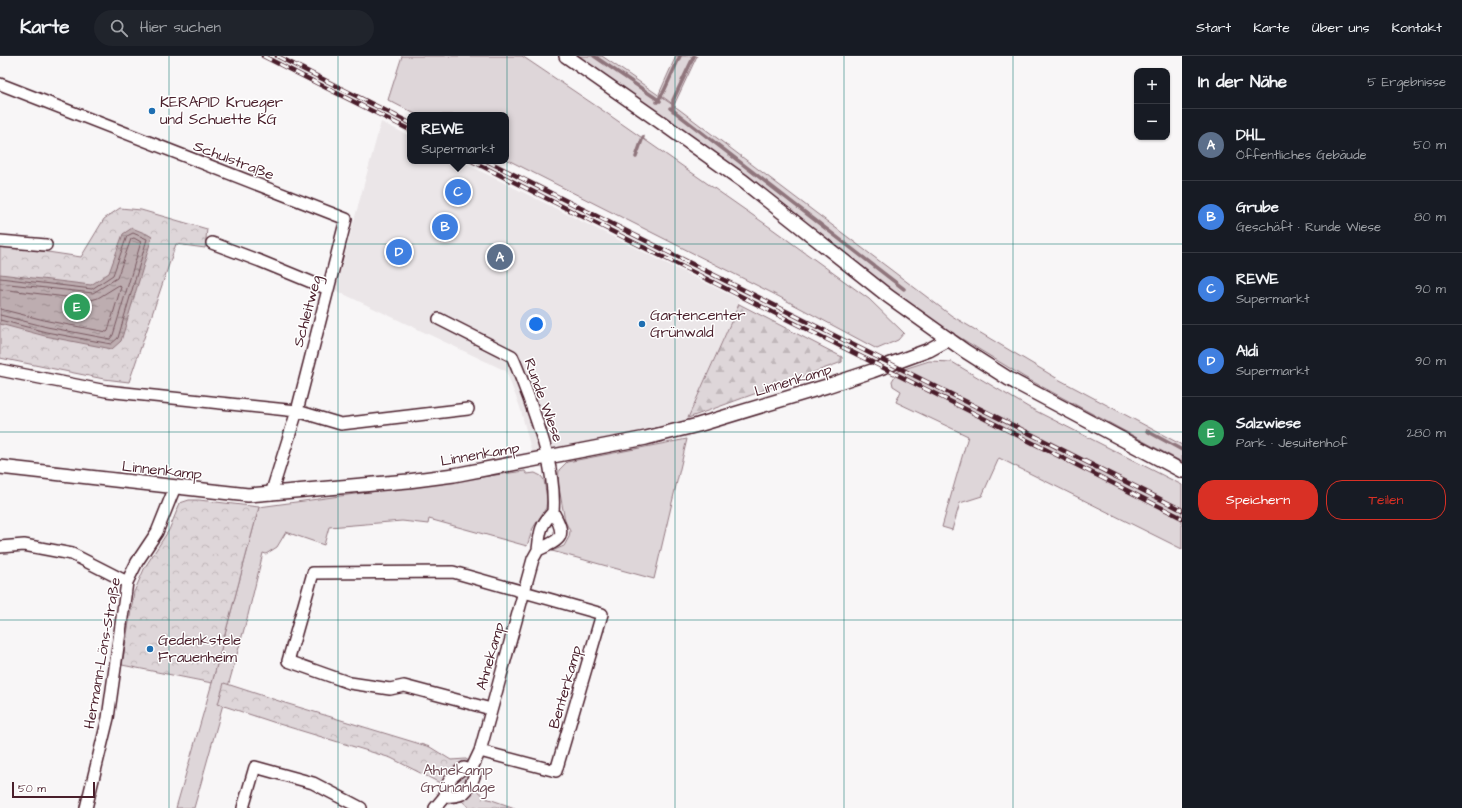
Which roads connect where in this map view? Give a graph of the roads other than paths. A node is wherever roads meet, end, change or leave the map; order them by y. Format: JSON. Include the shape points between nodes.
{"nodes":[{"id":1,"x":566,"y":56,"type":"edge"},
{"id":2,"x":0,"y":84,"type":"edge"},
{"id":3,"x":346,"y":219,"type":"joint"},
{"id":4,"x":0,"y":241,"type":"edge"},
{"id":5,"x":212,"y":243,"type":"dead end"},
{"id":6,"x":46,"y":245,"type":"dead end"},
{"id":7,"x":328,"y":289,"type":"junction"},
{"id":8,"x":439,"y":319,"type":"dead end"},
{"id":9,"x":949,"y":339,"type":"junction"},
{"id":10,"x":0,"y":370,"type":"edge"},
{"id":11,"x":468,"y":410,"type":"dead end"},
{"id":12,"x":297,"y":411,"type":"junction"},
{"id":13,"x":548,"y":458,"type":"junction"},
{"id":14,"x":0,"y":467,"type":"edge"},
{"id":15,"x":1182,"y":471,"type":"edge"},
{"id":16,"x":175,"y":487,"type":"junction"},
{"id":17,"x":271,"y":494,"type":"junction"},
{"id":18,"x":554,"y":512,"type":"junction"},
{"id":19,"x":0,"y":547,"type":"edge"},
{"id":20,"x":538,"y":550,"type":"junction"},
{"id":21,"x":127,"y":582,"type":"junction"},
{"id":22,"x":524,"y":591,"type":"junction"},
{"id":23,"x":491,"y":709,"type":"junction"},
{"id":24,"x":480,"y":751,"type":"junction"},
{"id":25,"x":471,"y":770,"type":"junction"},
{"id":26,"x":445,"y":796,"type":"junction"},
{"id":27,"x":86,"y":808,"type":"edge"},
{"id":28,"x":243,"y":808,"type":"edge"},
{"id":29,"x":361,"y":808,"type":"edge"},
{"id":30,"x":435,"y":808,"type":"edge"}],
"edges":[{"from":1,"to":9,"type":"main road","via":[[743,181],[888,296]]},
{"from":2,"to":3,"type":"street","name":"Schulstraße"},
{"from":3,"to":7,"type":"street","name":"Schleitweg"},
{"from":4,"to":6,"type":"street"},
{"from":5,"to":7,"type":"street"},
{"from":7,"to":12,"type":"street","name":"Schleitweg"},
{"from":8,"to":13,"type":"street","name":"Runde Wiese","via":[[512,356],[537,420]]},
{"from":9,"to":13,"type":"main road","name":"Linnenkamp","via":[[929,350],[872,371],[730,416],[646,438]]},
{"from":9,"to":15,"type":"main road","via":[[1009,379]]},
{"from":10,"to":12,"type":"street","via":[[106,391]]},
{"from":11,"to":12,"type":"street","via":[[341,424]]},
{"from":12,"to":17,"type":"street","name":"Schleitweg"},
{"from":13,"to":17,"type":"main road","name":"Linnenkamp","via":[[454,475]]},
{"from":13,"to":18,"type":"street","name":"Runde Wiese"},
{"from":14,"to":16,"type":"main road","name":"Linnenkamp"},
{"from":16,"to":17,"type":"main road","name":"Linnenkamp","via":[[236,494]]},
{"from":16,"to":21,"type":"street","name":"Hermann-Löns-Straße","via":[[157,532]]},
{"from":18,"to":20,"type":"street","name":"Ahnekamp","via":[[544,521]]},
{"from":18,"to":20,"type":"street","via":[[561,525],[560,536],[555,542]]},
{"from":19,"to":21,"type":"street","via":[[24,545],[72,554]]},
{"from":20,"to":22,"type":"street","name":"Ahnekamp"},
{"from":21,"to":27,"type":"street","name":"Hermann-Löns-Straße","via":[[108,718]]},
{"from":22,"to":23,"type":"street","name":"Ahnekamp"},
{"from":22,"to":23,"type":"street","via":[[452,572],[313,573],[288,661],[350,683],[390,689],[404,686]]},
{"from":22,"to":24,"type":"street","name":"Benterkamp","via":[[602,614],[556,771]]},
{"from":23,"to":24,"type":"street","name":"Ahnekamp"},
{"from":24,"to":25,"type":"street","name":"Ahnekamp"},
{"from":25,"to":26,"type":"street","via":[[464,768],[449,780]]},
{"from":25,"to":26,"type":"street","name":"Ahnekamp","via":[[474,774],[470,786],[462,795]]},
{"from":26,"to":30,"type":"street"},
{"from":28,"to":29,"type":"street","via":[[255,767],[313,783]]}]}
